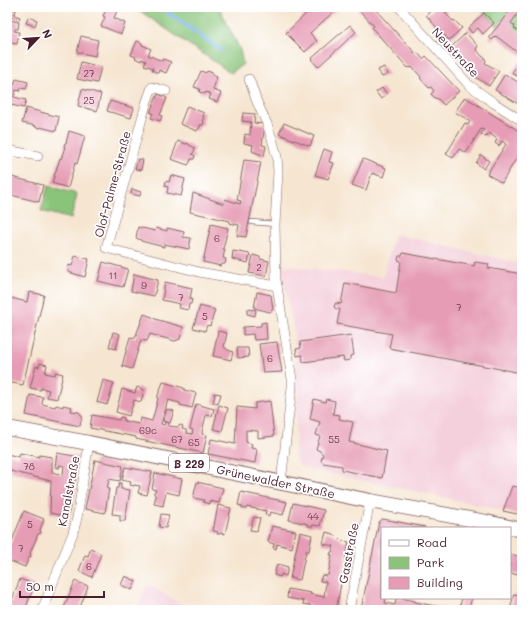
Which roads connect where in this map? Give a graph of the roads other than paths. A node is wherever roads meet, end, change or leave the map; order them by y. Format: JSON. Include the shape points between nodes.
{"nodes":[{"id":1,"x":398,"y":7,"type":"edge"},
{"id":2,"x":249,"y":79,"type":"dead end"},
{"id":3,"x":166,"y":91,"type":"dead end"},
{"id":4,"x":522,"y":121,"type":"edge"},
{"id":5,"x":7,"y":150,"type":"edge"},
{"id":6,"x":38,"y":156,"type":"dead end"},
{"id":7,"x":252,"y":222,"type":"dead end"},
{"id":8,"x":275,"y":224,"type":"junction"},
{"id":9,"x":277,"y":286,"type":"junction"},
{"id":10,"x":7,"y":428,"type":"edge"},
{"id":11,"x":89,"y":443,"type":"junction"},
{"id":12,"x":281,"y":482,"type":"junction"},
{"id":13,"x":370,"y":501,"type":"junction"},
{"id":14,"x":508,"y":527,"type":"edge"},
{"id":15,"x":511,"y":528,"type":"edge"},
{"id":16,"x":522,"y":530,"type":"edge"},
{"id":17,"x":42,"y":610,"type":"edge"},
{"id":18,"x":348,"y":610,"type":"edge"}],
"edges":[{"from":1,"to":4,"type":"street","name":"Neustraße","via":[[469,85]]},
{"from":2,"to":8,"type":"street","via":[[277,157]]},
{"from":3,"to":9,"type":"street","name":"Olof-Palme-Straße","via":[[152,86],[106,248],[199,272]]},
{"from":5,"to":6,"type":"street"},
{"from":7,"to":8,"type":"lane"},
{"from":8,"to":9,"type":"street"},
{"from":9,"to":12,"type":"street","via":[[292,379]]},
{"from":10,"to":11,"type":"main road","name":"Grünewalder Straße","number":"B 229"},
{"from":11,"to":12,"type":"main road","name":"Grünewalder Straße","number":"B 229"},
{"from":11,"to":17,"type":"street","name":"Kanalstraße","via":[[73,533]]},
{"from":12,"to":13,"type":"main road","name":"Grünewalder Straße","number":"B 229"},
{"from":13,"to":14,"type":"main road","name":"Grünewalder Straße","number":"B 229"},
{"from":13,"to":18,"type":"street","name":"Gasstraße"},
{"from":15,"to":16,"type":"main road","name":"Grünewalder Straße","number":"B 229"}]}
